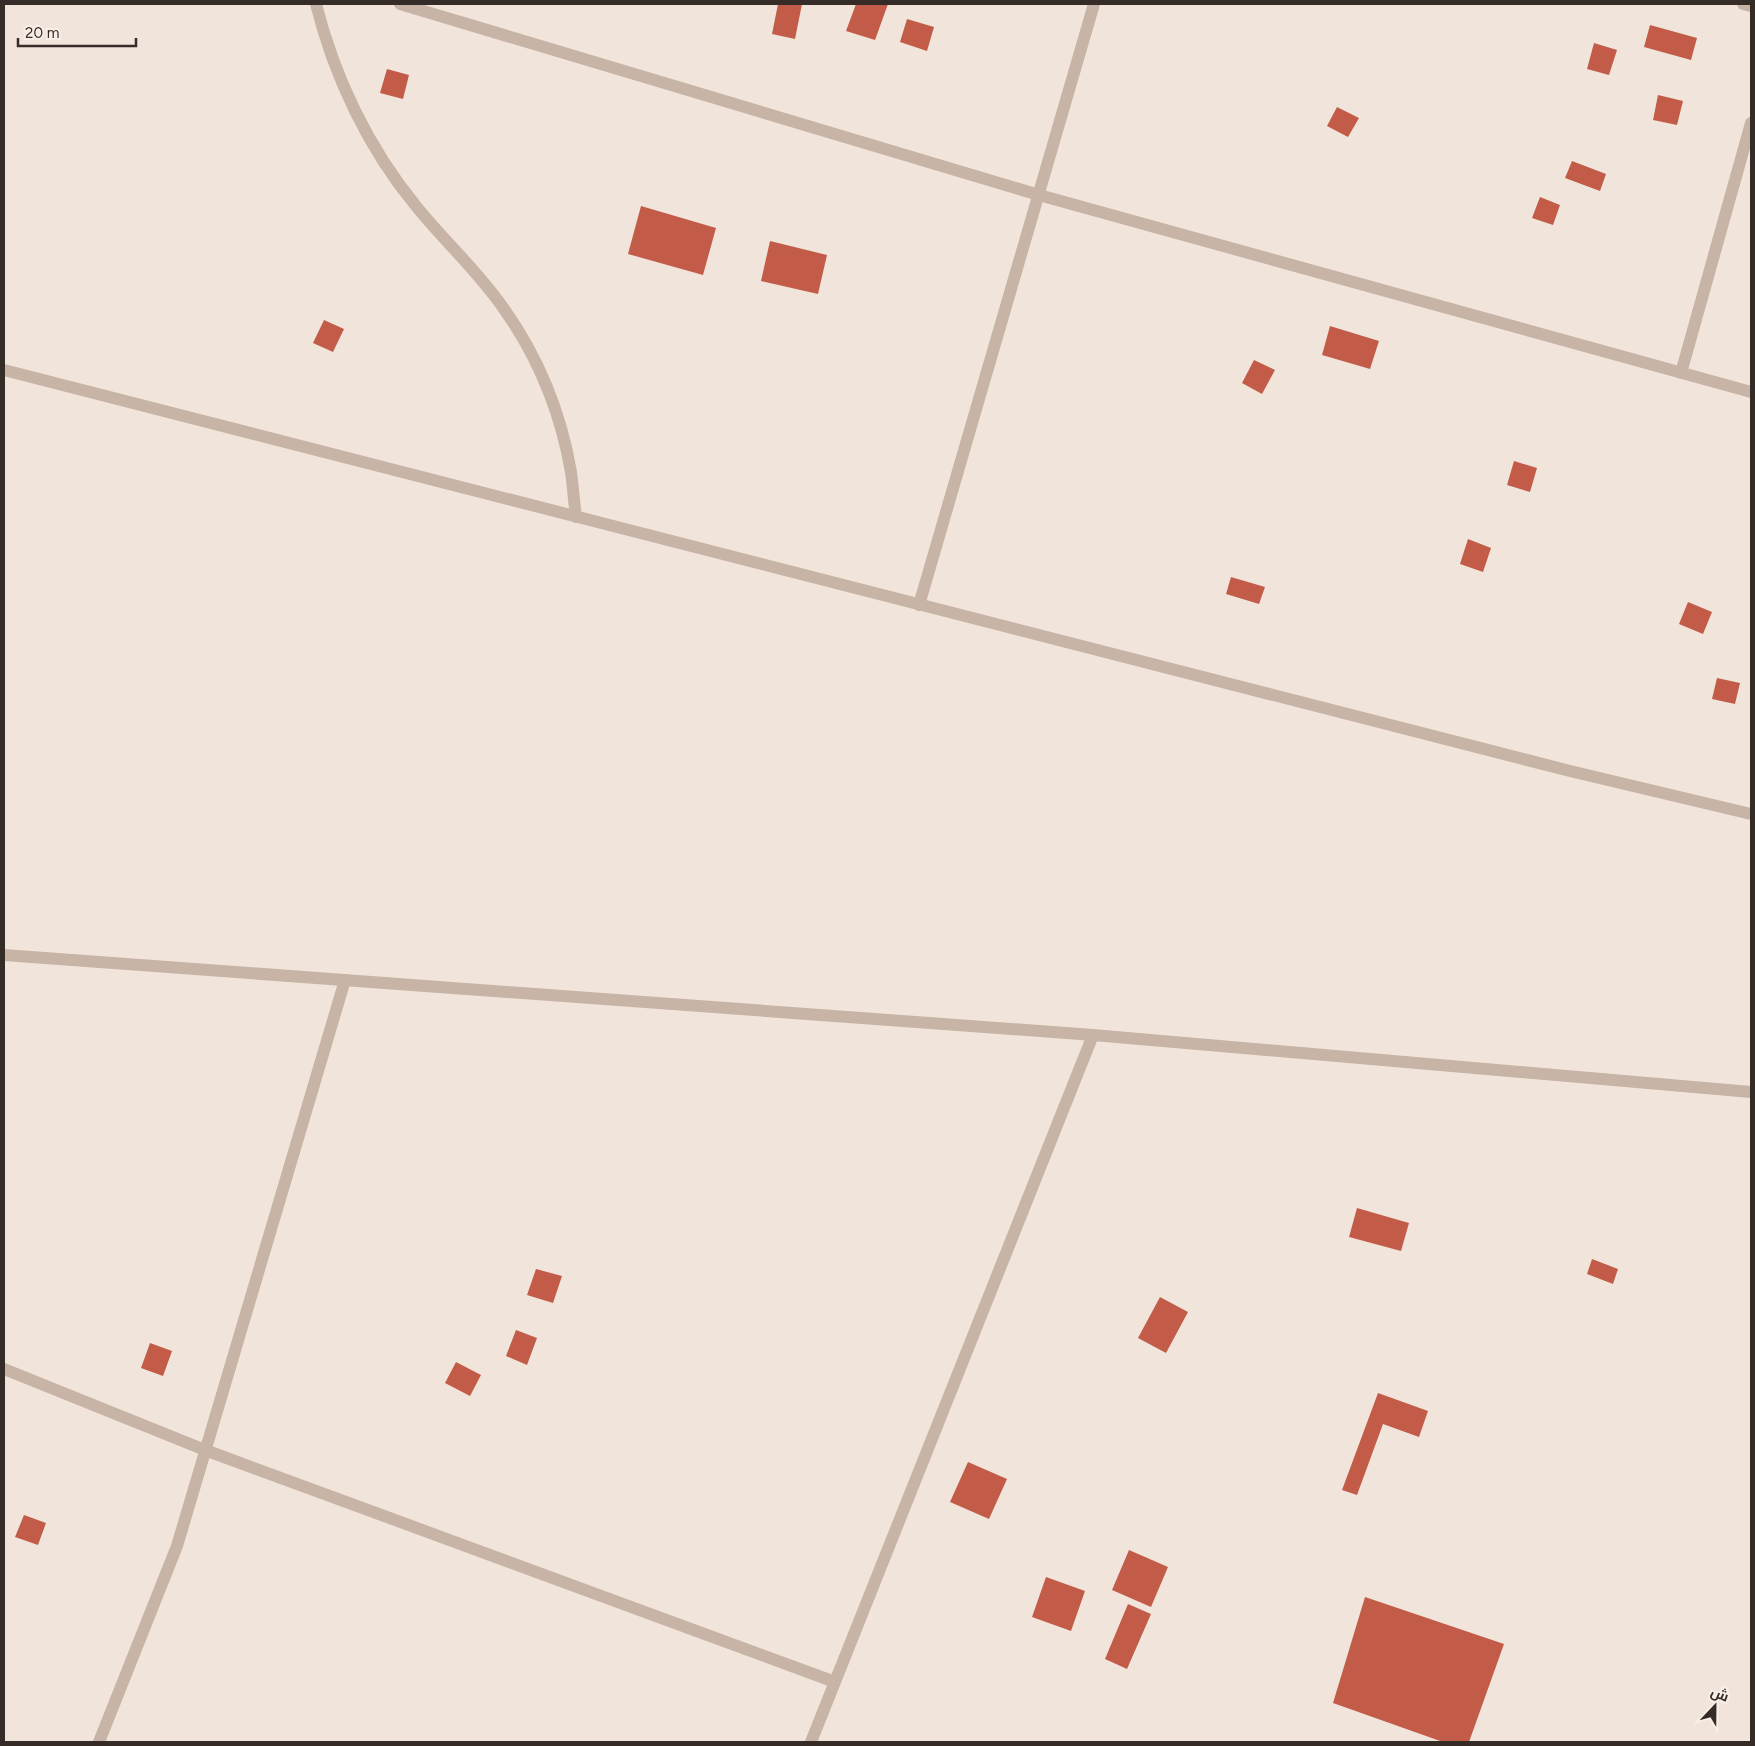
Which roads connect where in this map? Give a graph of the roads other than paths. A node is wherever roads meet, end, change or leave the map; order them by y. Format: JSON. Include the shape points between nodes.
{"nodes":[{"id":1,"x":316,"y":4,"type":"edge"},
{"id":2,"x":400,"y":4,"type":"edge"},
{"id":3,"x":1094,"y":4,"type":"edge"},
{"id":4,"x":1743,"y":4,"type":"edge"},
{"id":5,"x":1751,"y":6,"type":"edge"},
{"id":6,"x":1751,"y":123,"type":"edge"},
{"id":7,"x":1038,"y":195,"type":"junction"},
{"id":8,"x":4,"y":370,"type":"edge"},
{"id":9,"x":1681,"y":373,"type":"junction"},
{"id":10,"x":1751,"y":392,"type":"edge"},
{"id":11,"x":576,"y":517,"type":"junction"},
{"id":12,"x":919,"y":604,"type":"junction"},
{"id":13,"x":1751,"y":814,"type":"edge"},
{"id":14,"x":4,"y":955,"type":"edge"},
{"id":15,"x":345,"y":980,"type":"junction"},
{"id":16,"x":1094,"y":1035,"type":"junction"},
{"id":17,"x":1751,"y":1092,"type":"edge"},
{"id":18,"x":4,"y":1369,"type":"edge"},
{"id":19,"x":205,"y":1450,"type":"junction"},
{"id":20,"x":836,"y":1682,"type":"junction"},
{"id":21,"x":99,"y":1742,"type":"edge"},
{"id":22,"x":811,"y":1742,"type":"edge"}],
"edges":[{"from":1,"to":11,"type":"street","via":[[339,76],[385,164],[414,204],[478,274],[505,309],[527,347],[561,428],[571,472]]},
{"from":2,"to":7,"type":"street"},
{"from":3,"to":7,"type":"street"},
{"from":4,"to":5,"type":"street"},
{"from":6,"to":9,"type":"street"},
{"from":7,"to":9,"type":"street"},
{"from":7,"to":12,"type":"street"},
{"from":8,"to":11,"type":"street"},
{"from":9,"to":10,"type":"street"},
{"from":11,"to":12,"type":"street"},
{"from":12,"to":13,"type":"street","via":[[1560,769]]},
{"from":14,"to":15,"type":"street"},
{"from":15,"to":16,"type":"street"},
{"from":15,"to":19,"type":"street"},
{"from":16,"to":17,"type":"street"},
{"from":16,"to":20,"type":"street"},
{"from":18,"to":19,"type":"street"},
{"from":19,"to":20,"type":"street"},
{"from":19,"to":21,"type":"street","via":[[177,1546]]},
{"from":20,"to":22,"type":"street"}]}
